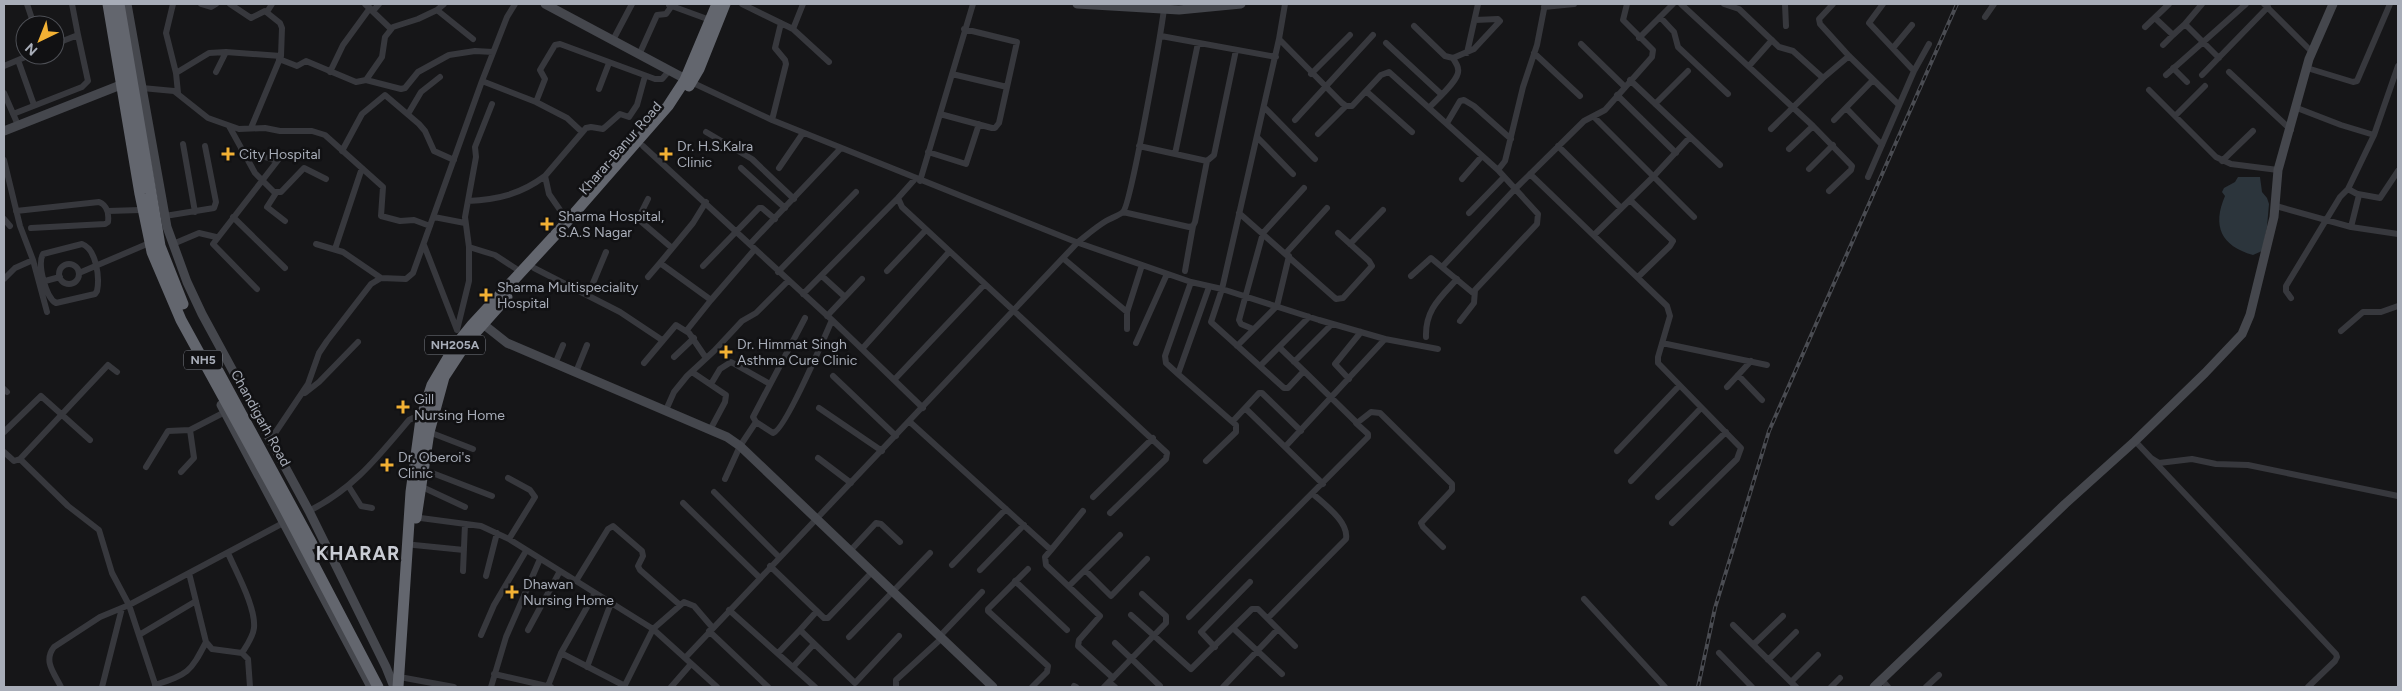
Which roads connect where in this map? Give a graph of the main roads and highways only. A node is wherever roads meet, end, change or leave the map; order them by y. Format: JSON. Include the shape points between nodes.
{"nodes":[{"id":1,"x":108,"y":4,"type":"edge"},
{"id":2,"x":119,"y":4,"type":"edge"},
{"id":3,"x":717,"y":4,"type":"edge"},
{"id":4,"x":725,"y":4,"type":"edge"},
{"id":5,"x":688,"y":81,"type":"junction"},
{"id":6,"x":480,"y":322,"type":"junction"},
{"id":7,"x":462,"y":336,"type":"junction"},
{"id":8,"x":413,"y":517,"type":"junction"},
{"id":9,"x":399,"y":666,"type":"junction"},
{"id":10,"x":386,"y":667,"type":"road end"},
{"id":11,"x":403,"y":684,"type":"edge"},
{"id":12,"x":378,"y":687,"type":"edge"},
{"id":13,"x":386,"y":687,"type":"edge"}],
"edges":[{"from":1,"to":12,"type":"highway","number":"NH5","bridge":true,"via":[[152,252],[181,320]]},
{"from":2,"to":13,"type":"highway","name":"Chandigarh Road","number":"NH5","bridge":true,"via":[[160,246],[189,320],[261,448]]},
{"from":3,"to":5,"type":"highway","number":"NH205A"},
{"from":4,"to":5,"type":"highway","name":"Kharar-Banur Road","number":"NH205A"},
{"from":5,"to":6,"type":"highway","number":"NH205A"},
{"from":5,"to":6,"type":"highway","name":"Kharar-Banur Road","number":"NH205A","via":[[665,121],[534,268]]},
{"from":6,"to":7,"type":"highway","name":"Kharar-Banur Road","number":"NH205A"},
{"from":7,"to":8,"type":"highway","name":"Kharar-Banur Road","number":"NH205A","via":[[444,377],[429,432]]},
{"from":7,"to":8,"type":"highway","number":"NH205A","via":[[432,385],[421,419]]},
{"from":8,"to":9,"type":"highway","number":"NH205A"},
{"from":8,"to":11,"type":"highway","name":"Kharar-Banur Road","number":"NH205A","via":[[414,545]]},
{"from":9,"to":10,"type":"highway"},
{"from":9,"to":11,"type":"highway","number":"NH205A"}]}
